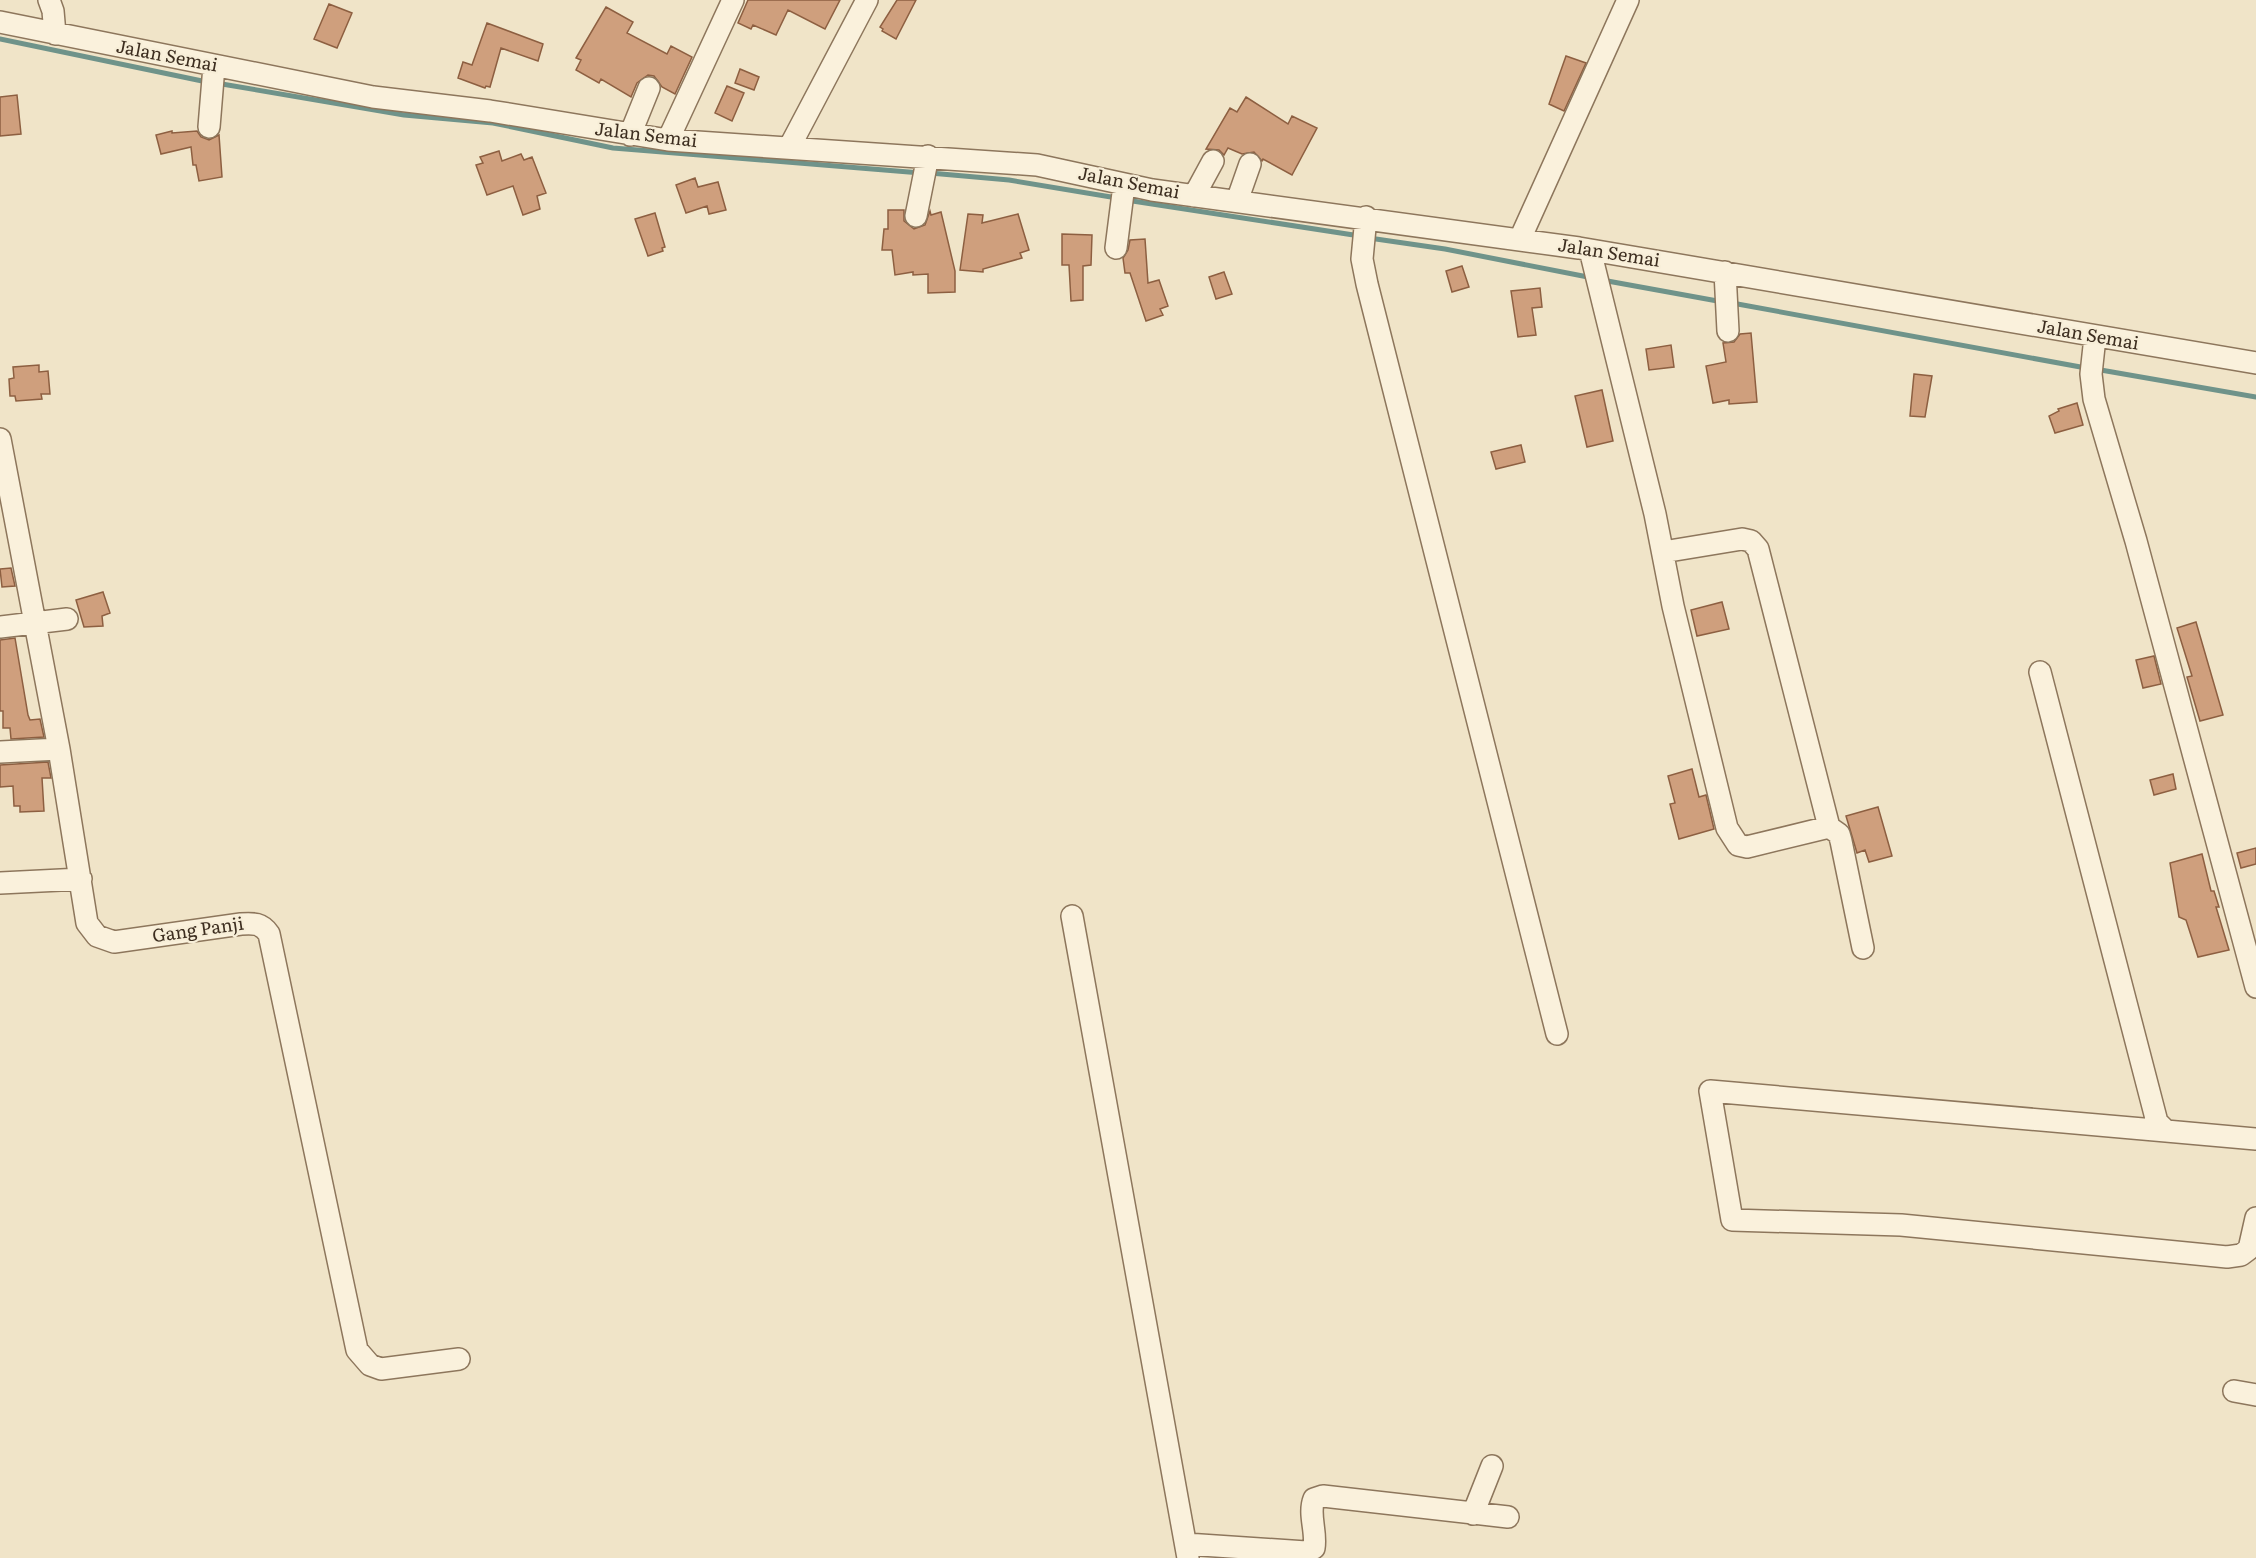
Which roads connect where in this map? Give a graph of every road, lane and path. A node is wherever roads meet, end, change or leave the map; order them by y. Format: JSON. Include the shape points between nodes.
{"nodes":[{"id":1,"x":49,"y":0,"type":"edge"},
{"id":2,"x":733,"y":0,"type":"edge"},
{"id":3,"x":867,"y":0,"type":"edge"},
{"id":4,"x":1628,"y":0,"type":"edge"},
{"id":5,"x":0,"y":22,"type":"edge"},
{"id":6,"x":55,"y":34,"type":"junction"},
{"id":7,"x":214,"y":72,"type":"junction"},
{"id":8,"x":650,"y":88,"type":"dead end"},
{"id":9,"x":209,"y":127,"type":"dead end"},
{"id":10,"x":630,"y":135,"type":"junction"},
{"id":11,"x":668,"y":140,"type":"junction"},
{"id":12,"x":789,"y":148,"type":"junction"},
{"id":13,"x":1213,"y":161,"type":"dead end"},
{"id":14,"x":1251,"y":164,"type":"dead end"},
{"id":15,"x":925,"y":170,"type":"junction"},
{"id":16,"x":1124,"y":190,"type":"junction"},
{"id":17,"x":1194,"y":196,"type":"junction"},
{"id":18,"x":1237,"y":201,"type":"junction"},
{"id":19,"x":916,"y":216,"type":"dead end"},
{"id":20,"x":1365,"y":221,"type":"junction"},
{"id":21,"x":1520,"y":239,"type":"junction"},
{"id":22,"x":1116,"y":248,"type":"dead end"},
{"id":23,"x":1591,"y":255,"type":"junction"},
{"id":24,"x":1725,"y":278,"type":"junction"},
{"id":25,"x":1728,"y":331,"type":"dead end"},
{"id":26,"x":2094,"y":344,"type":"junction"},
{"id":27,"x":2256,"y":363,"type":"edge"},
{"id":28,"x":0,"y":439,"type":"edge"},
{"id":29,"x":6,"y":496,"type":"edge"},
{"id":30,"x":1663,"y":552,"type":"junction"},
{"id":31,"x":67,"y":619,"type":"dead end"},
{"id":32,"x":36,"y":623,"type":"junction"},
{"id":33,"x":0,"y":627,"type":"edge"},
{"id":34,"x":2040,"y":672,"type":"dead end"},
{"id":35,"x":59,"y":749,"type":"junction"},
{"id":36,"x":0,"y":752,"type":"edge"},
{"id":37,"x":1829,"y":827,"type":"junction"},
{"id":38,"x":81,"y":879,"type":"junction"},
{"id":39,"x":0,"y":883,"type":"edge"},
{"id":40,"x":1072,"y":916,"type":"dead end"},
{"id":41,"x":1863,"y":948,"type":"dead end"},
{"id":42,"x":2256,"y":987,"type":"edge"},
{"id":43,"x":1557,"y":1034,"type":"dead end"},
{"id":44,"x":2166,"y":1131,"type":"junction"},
{"id":45,"x":2256,"y":1139,"type":"edge"},
{"id":46,"x":2256,"y":1218,"type":"edge"},
{"id":47,"x":459,"y":1359,"type":"dead end"},
{"id":48,"x":2234,"y":1391,"type":"dead end"},
{"id":49,"x":2256,"y":1395,"type":"edge"},
{"id":50,"x":1492,"y":1466,"type":"dead end"},
{"id":51,"x":1473,"y":1514,"type":"junction"},
{"id":52,"x":1508,"y":1517,"type":"dead end"},
{"id":53,"x":1187,"y":1551,"type":"edge"}],
"edges":[{"from":1,"to":6,"type":"street","via":[[54,11]]},
{"from":2,"to":11,"type":"street"},
{"from":3,"to":12,"type":"street"},
{"from":4,"to":21,"type":"street"},
{"from":5,"to":6,"type":"street","name":"Jalan Semai"},
{"from":6,"to":7,"type":"street","name":"Jalan Semai"},
{"from":7,"to":9,"type":"street"},
{"from":7,"to":10,"type":"street","name":"Jalan Semai"},
{"from":8,"to":10,"type":"street"},
{"from":10,"to":11,"type":"street","name":"Jalan Semai"},
{"from":11,"to":12,"type":"street","name":"Jalan Semai"},
{"from":12,"to":15,"type":"street","name":"Jalan Semai"},
{"from":13,"to":17,"type":"street"},
{"from":14,"to":18,"type":"street"},
{"from":15,"to":16,"type":"street","name":"Jalan Semai","via":[[1037,165]]},
{"from":15,"to":19,"type":"street"},
{"from":16,"to":17,"type":"street","name":"Jalan Semai"},
{"from":16,"to":22,"type":"street"},
{"from":17,"to":18,"type":"street","name":"Jalan Semai"},
{"from":18,"to":20,"type":"street","name":"Jalan Semai"},
{"from":20,"to":21,"type":"street","name":"Jalan Semai"},
{"from":20,"to":43,"type":"street","via":[[1362,259]]},
{"from":21,"to":23,"type":"street","name":"Jalan Semai"},
{"from":23,"to":24,"type":"street","name":"Jalan Semai"},
{"from":23,"to":30,"type":"street"},
{"from":24,"to":25,"type":"street"},
{"from":24,"to":26,"type":"street","name":"Jalan Semai"},
{"from":26,"to":27,"type":"street","name":"Jalan Semai"},
{"from":26,"to":42,"type":"street","via":[[2094,399]]},
{"from":28,"to":29,"type":"street","name":"Gang Panji"},
{"from":29,"to":32,"type":"street","name":"Gang Panji"},
{"from":30,"to":37,"type":"street","via":[[1742,539],[1751,541],[1758,549]]},
{"from":30,"to":37,"type":"street","via":[[1732,838],[1738,845],[1752,847]]},
{"from":31,"to":32,"type":"street"},
{"from":32,"to":33,"type":"street"},
{"from":32,"to":35,"type":"street","name":"Gang Panji"},
{"from":34,"to":44,"type":"street","via":[[2137,1050],[2157,1122]]},
{"from":35,"to":36,"type":"street"},
{"from":35,"to":38,"type":"street","name":"Gang Panji"},
{"from":37,"to":41,"type":"street","via":[[1839,834],[1841,841]]},
{"from":38,"to":39,"type":"street"},
{"from":38,"to":47,"type":"street","name":"Gang Panji","via":[[87,923],[94,934],[105,940],[253,923],[266,928],[357,1350],[370,1365],[381,1369]]},
{"from":40,"to":53,"type":"street"},
{"from":44,"to":45,"type":"street"},
{"from":44,"to":46,"type":"street","via":[[1710,1092],[1732,1220],[1901,1225],[2227,1257],[2241,1256],[2249,1249]]},
{"from":48,"to":49,"type":"street"},
{"from":50,"to":51,"type":"street"},
{"from":51,"to":52,"type":"street"},
{"from":51,"to":53,"type":"street","via":[[1323,1496],[1314,1499],[1311,1506],[1316,1541],[1314,1548],[1306,1552]]}]}
